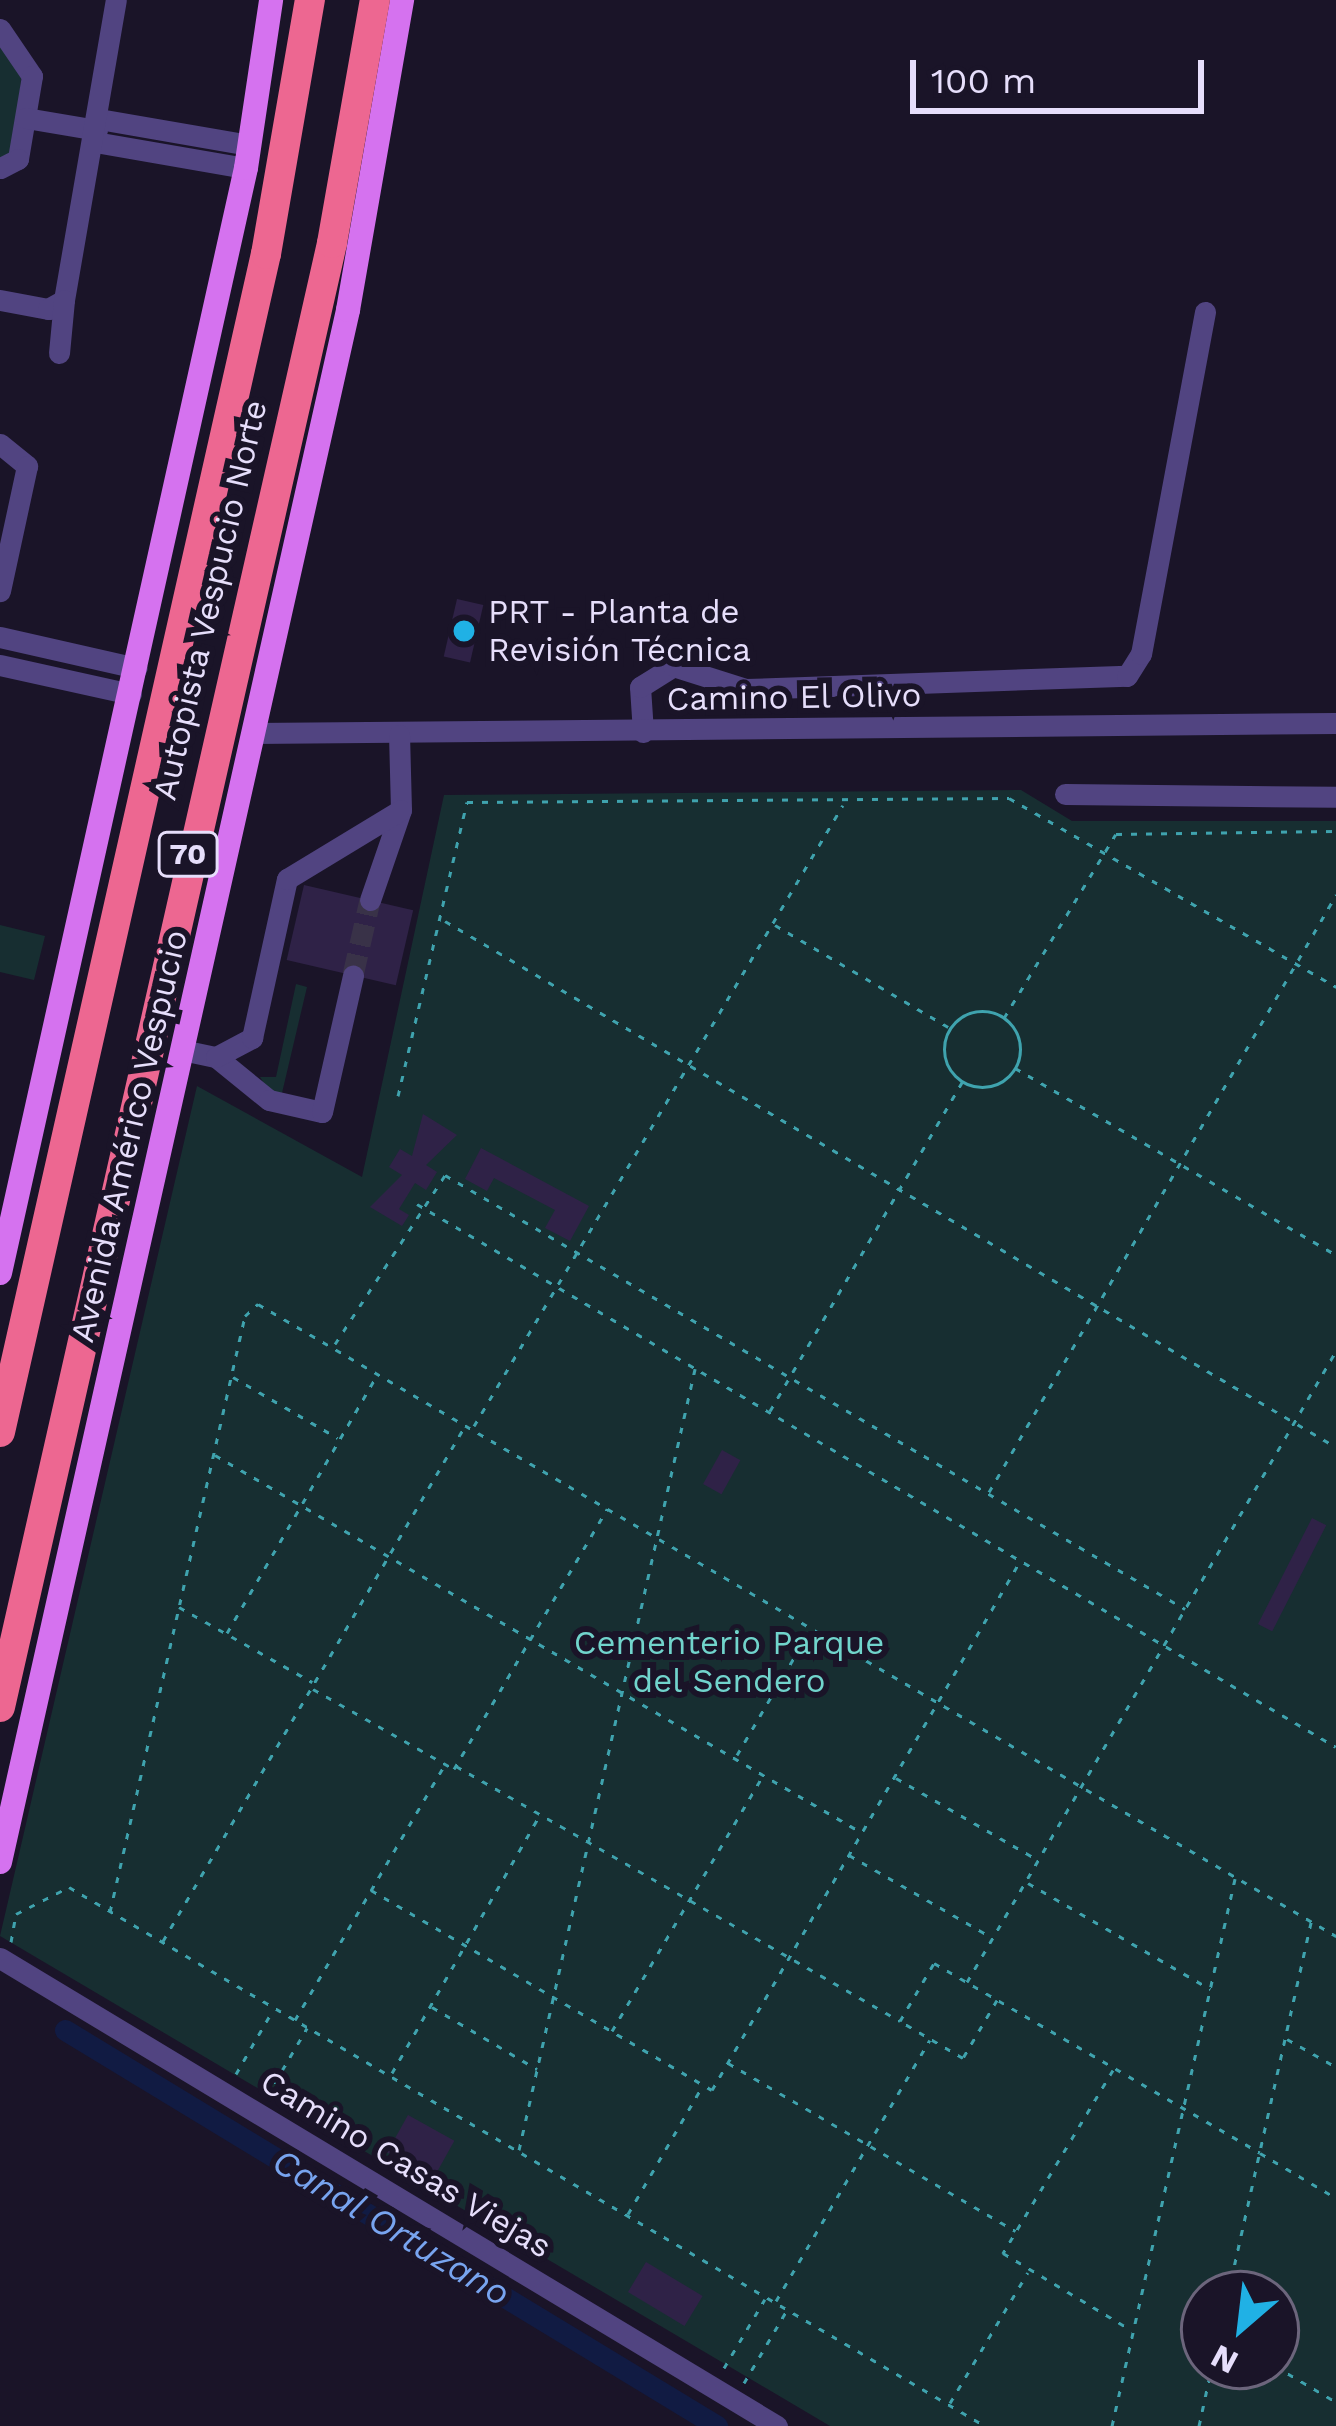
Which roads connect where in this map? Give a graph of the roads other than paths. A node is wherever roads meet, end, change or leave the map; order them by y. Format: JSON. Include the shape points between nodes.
{"nodes":[{"id":1,"x":116,"y":0,"type":"edge"},
{"id":2,"x":272,"y":0,"type":"edge"},
{"id":3,"x":310,"y":0,"type":"edge"},
{"id":4,"x":375,"y":0,"type":"edge"},
{"id":5,"x":402,"y":0,"type":"edge"},
{"id":6,"x":0,"y":29,"type":"edge"},
{"id":7,"x":26,"y":118,"type":"junction"},
{"id":8,"x":97,"y":130,"type":"junction"},
{"id":9,"x":248,"y":156,"type":"junction"},
{"id":10,"x":0,"y":168,"type":"edge"},
{"id":11,"x":0,"y":300,"type":"edge"},
{"id":12,"x":62,"y":302,"type":"junction"},
{"id":13,"x":1205,"y":312,"type":"dead end"},
{"id":14,"x":59,"y":353,"type":"dead end"},
{"id":15,"x":0,"y":444,"type":"edge"},
{"id":16,"x":0,"y":591,"type":"edge"},
{"id":17,"x":0,"y":637,"type":"edge"},
{"id":18,"x":59,"y":651,"type":"junction"},
{"id":19,"x":0,"y":664,"type":"edge"},
{"id":20,"x":137,"y":668,"type":"junction"},
{"id":21,"x":53,"y":677,"type":"junction"},
{"id":22,"x":131,"y":694,"type":"junction"},
{"id":23,"x":1336,"y":723,"type":"edge"},
{"id":24,"x":643,"y":732,"type":"junction"},
{"id":25,"x":253,"y":733,"type":"junction"},
{"id":26,"x":398,"y":735,"type":"junction"},
{"id":27,"x":1065,"y":794,"type":"dead end"},
{"id":28,"x":1336,"y":796,"type":"edge"},
{"id":29,"x":400,"y":810,"type":"junction"},
{"id":30,"x":370,"y":900,"type":"tunnel mouth"},
{"id":31,"x":353,"y":975,"type":"tunnel mouth"},
{"id":32,"x":182,"y":1050,"type":"junction"},
{"id":33,"x":216,"y":1058,"type":"junction"},
{"id":34,"x":0,"y":1273,"type":"edge"},
{"id":35,"x":0,"y":1432,"type":"edge"},
{"id":36,"x":0,"y":1707,"type":"edge"},
{"id":37,"x":0,"y":1862,"type":"edge"},
{"id":38,"x":2,"y":1960,"type":"edge"},
{"id":39,"x":777,"y":2426,"type":"edge"}],
"edges":[{"from":1,"to":8,"type":"street"},
{"from":2,"to":9,"type":"main road"},
{"from":3,"to":35,"type":"highway","name":"Autopista Vespucio Norte","number":"70","via":[[266,254]]},
{"from":4,"to":36,"type":"highway","name":"Autopista Vespucio Norte","number":"70","via":[[332,243]]},
{"from":5,"to":25,"type":"main road","name":"Avenida Américo Vespucio","via":[[361,247]]},
{"from":6,"to":7,"type":"street","via":[[30,62]]},
{"from":7,"to":8,"type":"street"},
{"from":7,"to":10,"type":"street","via":[[18,159]]},
{"from":8,"to":9,"type":"street"},
{"from":8,"to":12,"type":"street"},
{"from":9,"to":20,"type":"main road"},
{"from":11,"to":12,"type":"street"},
{"from":12,"to":14,"type":"street"},
{"from":13,"to":24,"type":"street","via":[[1141,654],[1127,676],[746,689],[673,666],[640,688]]},
{"from":15,"to":16,"type":"street","via":[[24,455]]},
{"from":17,"to":18,"type":"street"},
{"from":18,"to":20,"type":"street"},
{"from":18,"to":21,"type":"street"},
{"from":19,"to":21,"type":"street"},
{"from":20,"to":22,"type":"main road"},
{"from":21,"to":22,"type":"street"},
{"from":22,"to":34,"type":"main road"},
{"from":23,"to":24,"type":"street","name":"Camino El Olivo"},
{"from":24,"to":26,"type":"street","name":"Camino El Olivo"},
{"from":25,"to":26,"type":"street","name":"Camino El Olivo"},
{"from":25,"to":32,"type":"main road","name":"Avenida Américo Vespucio"},
{"from":26,"to":29,"type":"street"},
{"from":27,"to":28,"type":"street"},
{"from":29,"to":30,"type":"street"},
{"from":29,"to":33,"type":"street","via":[[287,879],[251,1038]]},
{"from":31,"to":33,"type":"street","via":[[322,1112],[269,1100]]},
{"from":32,"to":33,"type":"street"},
{"from":32,"to":37,"type":"main road","name":"Avenida Américo Vespucio"},
{"from":38,"to":39,"type":"street","name":"Camino Casas Viejas"}]}
